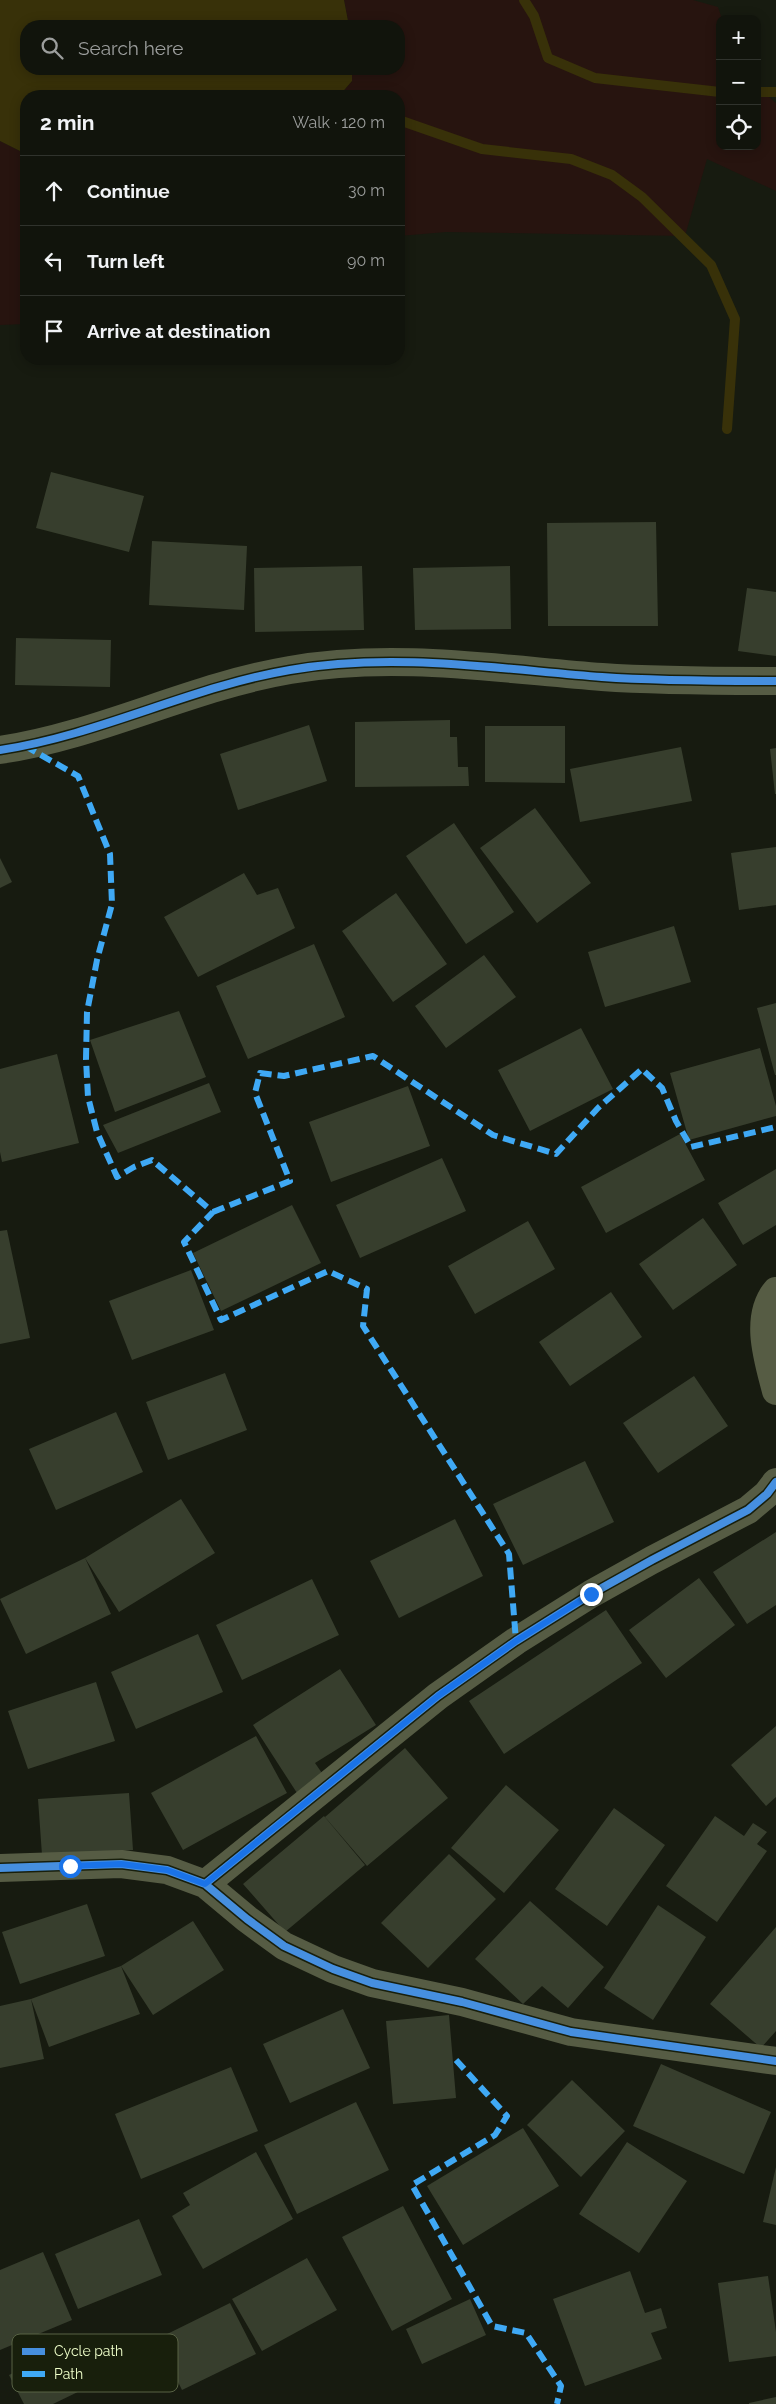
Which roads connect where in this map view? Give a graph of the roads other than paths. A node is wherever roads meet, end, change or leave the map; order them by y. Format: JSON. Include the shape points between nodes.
{"nodes":[{"id":1,"x":776,"y":681,"type":"edge"},
{"id":2,"x":0,"y":750,"type":"edge"},
{"id":3,"x":776,"y":1290,"type":"edge"},
{"id":4,"x":776,"y":1391,"type":"edge"},
{"id":5,"x":776,"y":1482,"type":"edge"},
{"id":6,"x":0,"y":1868,"type":"edge"},
{"id":7,"x":205,"y":1884,"type":"junction"},
{"id":8,"x":776,"y":2061,"type":"edge"}],
"edges":[{"from":1,"to":2,"type":"street","via":[[604,677],[429,662],[344,664],[290,670],[239,682],[175,699],[100,727]]},
{"from":3,"to":4,"type":"street","via":[[769,1300],[765,1326],[766,1352]]},
{"from":5,"to":7,"type":"street","via":[[748,1510],[591,1594],[500,1652],[438,1696]]},
{"from":6,"to":7,"type":"street","via":[[121,1864],[167,1870]]},
{"from":7,"to":8,"type":"street","via":[[284,1946],[333,1970],[372,1983],[452,2000],[571,2032]]}]}
